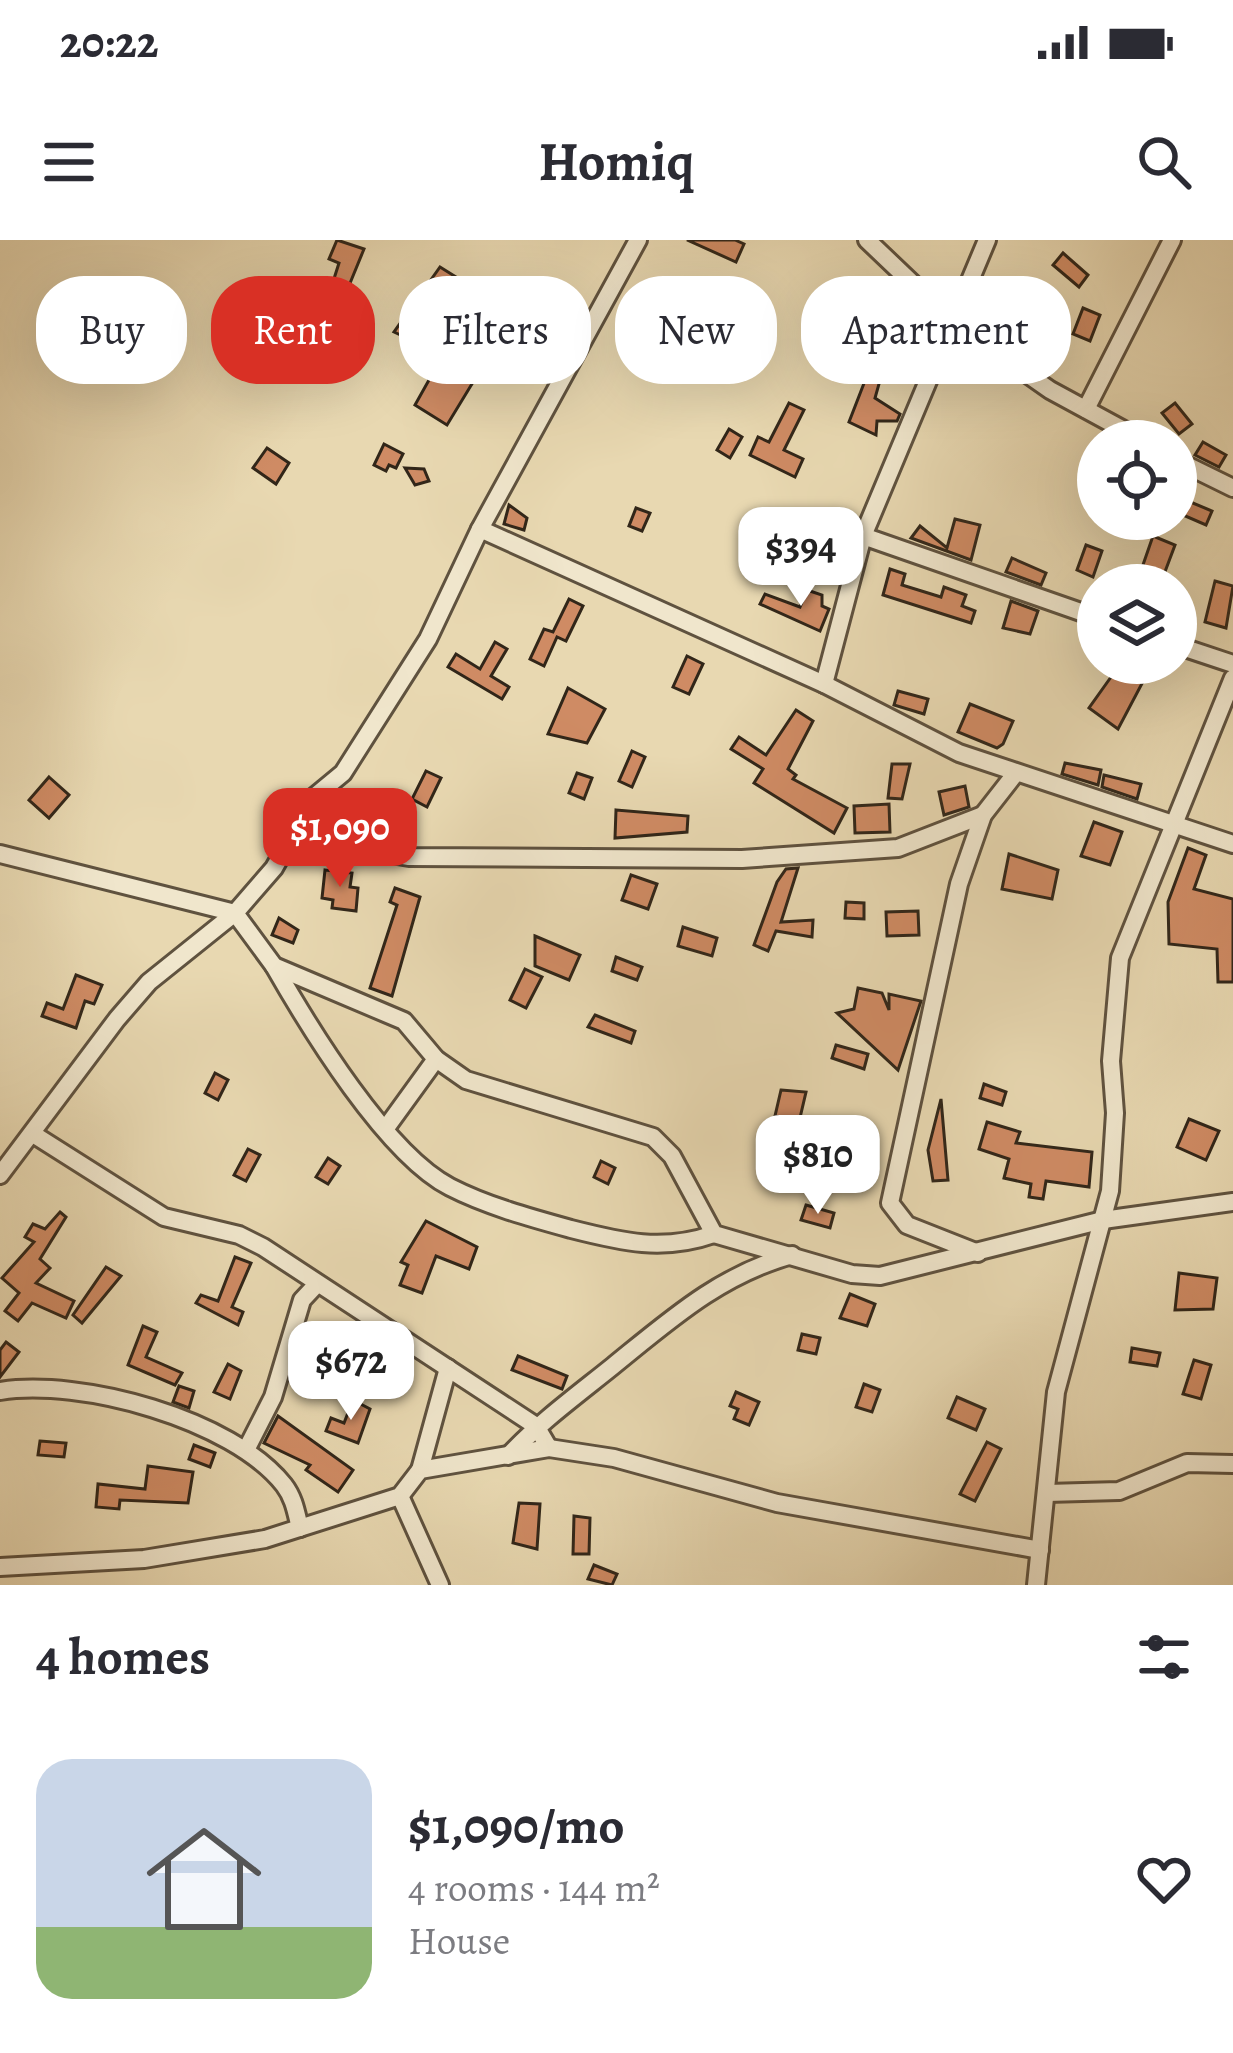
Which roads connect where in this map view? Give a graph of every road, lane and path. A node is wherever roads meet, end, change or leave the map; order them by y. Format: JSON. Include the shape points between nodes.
{"nodes":[{"id":1,"x":638,"y":240,"type":"edge"},
{"id":2,"x":867,"y":240,"type":"edge"},
{"id":3,"x":987,"y":240,"type":"edge"},
{"id":4,"x":1172,"y":240,"type":"edge"},
{"id":5,"x":904,"y":276,"type":"edge"},
{"id":6,"x":972,"y":276,"type":"edge"},
{"id":7,"x":926,"y":384,"type":"edge"},
{"id":8,"x":1047,"y":384,"type":"edge"},
{"id":9,"x":1086,"y":409,"type":"junction"},
{"id":10,"x":1106,"y":420,"type":"edge"},
{"id":11,"x":1197,"y":470,"type":"edge"},
{"id":12,"x":1233,"y":488,"type":"edge"},
{"id":13,"x":480,"y":529,"type":"junction"},
{"id":14,"x":863,"y":536,"type":"junction"},
{"id":15,"x":1077,"y":611,"type":"edge"},
{"id":16,"x":1197,"y":652,"type":"edge"},
{"id":17,"x":1233,"y":664,"type":"edge"},
{"id":18,"x":1233,"y":678,"type":"edge"},
{"id":19,"x":824,"y":684,"type":"junction"},
{"id":20,"x":1016,"y":774,"type":"junction"},
{"id":21,"x":983,"y":815,"type":"junction"},
{"id":22,"x":1176,"y":823,"type":"junction"},
{"id":23,"x":290,"y":837,"type":"junction"},
{"id":24,"x":1233,"y":844,"type":"edge"},
{"id":25,"x":0,"y":854,"type":"edge"},
{"id":26,"x":235,"y":913,"type":"junction"},
{"id":27,"x":274,"y":966,"type":"junction"},
{"id":28,"x":436,"y":1059,"type":"junction"},
{"id":29,"x":386,"y":1128,"type":"junction"},
{"id":30,"x":33,"y":1133,"type":"junction"},
{"id":31,"x":0,"y":1175,"type":"edge"},
{"id":32,"x":1233,"y":1202,"type":"edge"},
{"id":33,"x":1103,"y":1220,"type":"junction"},
{"id":34,"x":714,"y":1234,"type":"junction"},
{"id":35,"x":979,"y":1254,"type":"junction"},
{"id":36,"x":793,"y":1255,"type":"junction"},
{"id":37,"x":317,"y":1284,"type":"junction"},
{"id":38,"x":448,"y":1368,"type":"junction"},
{"id":39,"x":0,"y":1391,"type":"edge"},
{"id":40,"x":536,"y":1426,"type":"junction"},
{"id":41,"x":549,"y":1448,"type":"junction"},
{"id":42,"x":246,"y":1450,"type":"junction"},
{"id":43,"x":505,"y":1458,"type":"junction"},
{"id":44,"x":1233,"y":1464,"type":"edge"},
{"id":45,"x":420,"y":1470,"type":"junction"},
{"id":46,"x":1046,"y":1493,"type":"junction"},
{"id":47,"x":400,"y":1496,"type":"junction"},
{"id":48,"x":300,"y":1528,"type":"junction"},
{"id":49,"x":1040,"y":1550,"type":"junction"},
{"id":50,"x":0,"y":1567,"type":"edge"},
{"id":51,"x":440,"y":1585,"type":"edge"},
{"id":52,"x":1036,"y":1585,"type":"edge"}],
"edges":[{"from":1,"to":13,"type":"street"},
{"from":2,"to":5,"type":"street"},
{"from":3,"to":6,"type":"street"},
{"from":4,"to":9,"type":"street"},
{"from":7,"to":14,"type":"street"},
{"from":8,"to":9,"type":"street"},
{"from":9,"to":10,"type":"street"},
{"from":11,"to":12,"type":"street"},
{"from":13,"to":19,"type":"street"},
{"from":13,"to":23,"type":"street","via":[[400,685]]},
{"from":14,"to":15,"type":"street"},
{"from":14,"to":19,"type":"street"},
{"from":16,"to":17,"type":"street"},
{"from":18,"to":22,"type":"street"},
{"from":19,"to":20,"type":"street"},
{"from":20,"to":21,"type":"street"},
{"from":20,"to":22,"type":"street"},
{"from":21,"to":23,"type":"street","via":[[898,848],[742,859],[409,857]]},
{"from":21,"to":35,"type":"street","via":[[958,884],[890,1203],[907,1226]]},
{"from":22,"to":24,"type":"street"},
{"from":22,"to":33,"type":"street","via":[[1120,958]]},
{"from":23,"to":26,"type":"street"},
{"from":25,"to":26,"type":"street"},
{"from":26,"to":27,"type":"street"},
{"from":26,"to":30,"type":"street","via":[[149,982]]},
{"from":27,"to":28,"type":"street","via":[[404,1021]]},
{"from":27,"to":29,"type":"street"},
{"from":28,"to":29,"type":"street"},
{"from":28,"to":34,"type":"street","via":[[466,1080],[652,1137],[672,1156]]},
{"from":29,"to":34,"type":"street","via":[[406,1155],[448,1186],[527,1217],[644,1246],[681,1246]]},
{"from":30,"to":31,"type":"street"},
{"from":30,"to":37,"type":"street","via":[[164,1217],[239,1235]]},
{"from":32,"to":33,"type":"street"},
{"from":33,"to":35,"type":"street"},
{"from":33,"to":46,"type":"street","via":[[1056,1392]]},
{"from":34,"to":36,"type":"street"},
{"from":35,"to":36,"type":"street","via":[[880,1276]]},
{"from":36,"to":40,"type":"street","via":[[710,1289]]},
{"from":37,"to":38,"type":"street"},
{"from":37,"to":42,"type":"street","via":[[302,1300],[273,1397]]},
{"from":38,"to":40,"type":"street"},
{"from":38,"to":45,"type":"street"},
{"from":39,"to":42,"type":"street","via":[[75,1388]]},
{"from":40,"to":41,"type":"street"},
{"from":40,"to":43,"type":"street"},
{"from":41,"to":43,"type":"street"},
{"from":41,"to":49,"type":"street","via":[[777,1504]]},
{"from":42,"to":48,"type":"street","via":[[283,1484]]},
{"from":43,"to":45,"type":"street"},
{"from":44,"to":46,"type":"street","via":[[1187,1463],[1119,1491]]},
{"from":45,"to":47,"type":"street"},
{"from":46,"to":49,"type":"street"},
{"from":47,"to":48,"type":"street"},
{"from":47,"to":51,"type":"street"},
{"from":48,"to":50,"type":"street","via":[[168,1556]]},
{"from":49,"to":52,"type":"street"}]}
